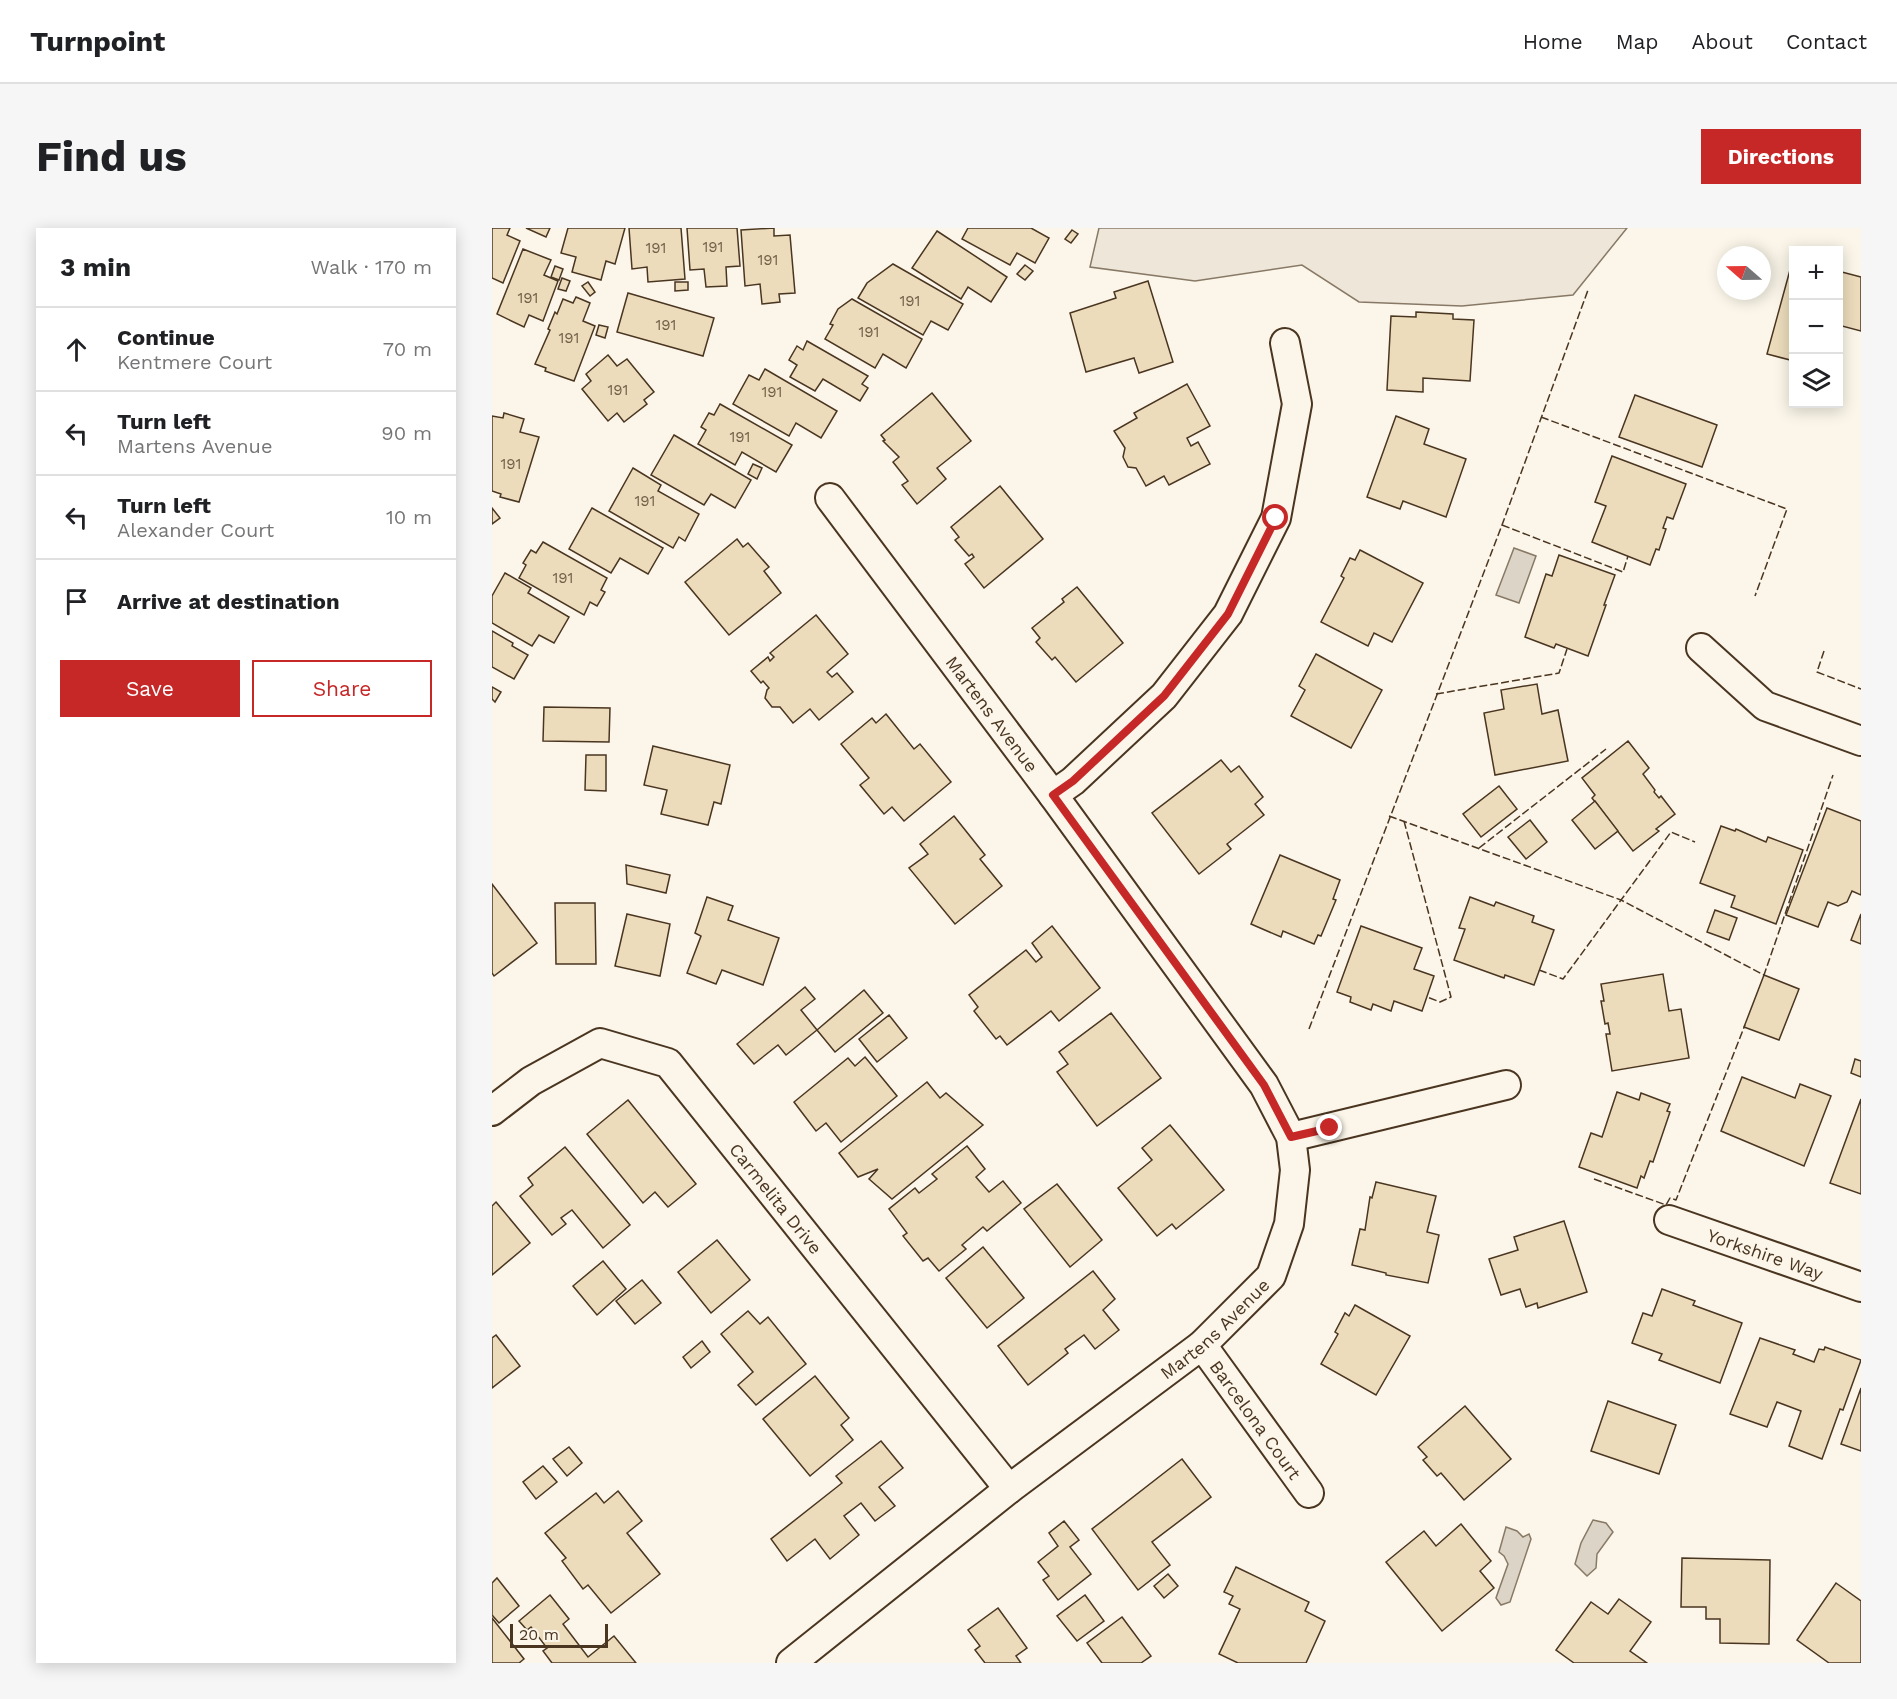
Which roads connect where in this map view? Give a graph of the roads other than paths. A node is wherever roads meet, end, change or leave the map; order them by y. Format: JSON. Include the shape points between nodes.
{"nodes":[{"id":1,"x":1285,"y":343,"type":"dead end"},
{"id":2,"x":830,"y":498,"type":"dead end"},
{"id":3,"x":1701,"y":648,"type":"dead end"},
{"id":4,"x":1861,"y":741,"type":"edge"},
{"id":5,"x":1053,"y":795,"type":"junction"},
{"id":6,"x":1506,"y":1085,"type":"dead end"},
{"id":7,"x":492,"y":1111,"type":"edge"},
{"id":8,"x":1291,"y":1137,"type":"junction"},
{"id":9,"x":1669,"y":1220,"type":"dead end"},
{"id":10,"x":1861,"y":1287,"type":"edge"},
{"id":11,"x":1202,"y":1345,"type":"junction"},
{"id":12,"x":1009,"y":1489,"type":"junction"},
{"id":13,"x":1309,"y":1493,"type":"dead end"},
{"id":14,"x":791,"y":1663,"type":"edge"}],
"edges":[{"from":1,"to":5,"type":"street","via":[[1297,404],[1276,518],[1228,614],[1164,696]]},
{"from":2,"to":5,"type":"street","name":"Martens Avenue"},
{"from":3,"to":4,"type":"street","via":[[1765,706]]},
{"from":5,"to":8,"type":"street","name":"Martens Avenue","via":[[1264,1085]]},
{"from":6,"to":8,"type":"street"},
{"from":7,"to":12,"type":"street","name":"Carmelita Drive","via":[[531,1081],[600,1043],[668,1063]]},
{"from":8,"to":11,"type":"street","name":"Martens Avenue","via":[[1294,1170],[1289,1224],[1272,1276]]},
{"from":9,"to":10,"type":"street","name":"Yorkshire Way"},
{"from":11,"to":12,"type":"street","name":"Martens Avenue"},
{"from":11,"to":13,"type":"street","name":"Barcelona Court"},
{"from":12,"to":14,"type":"street","name":"Martens Avenue"}]}
